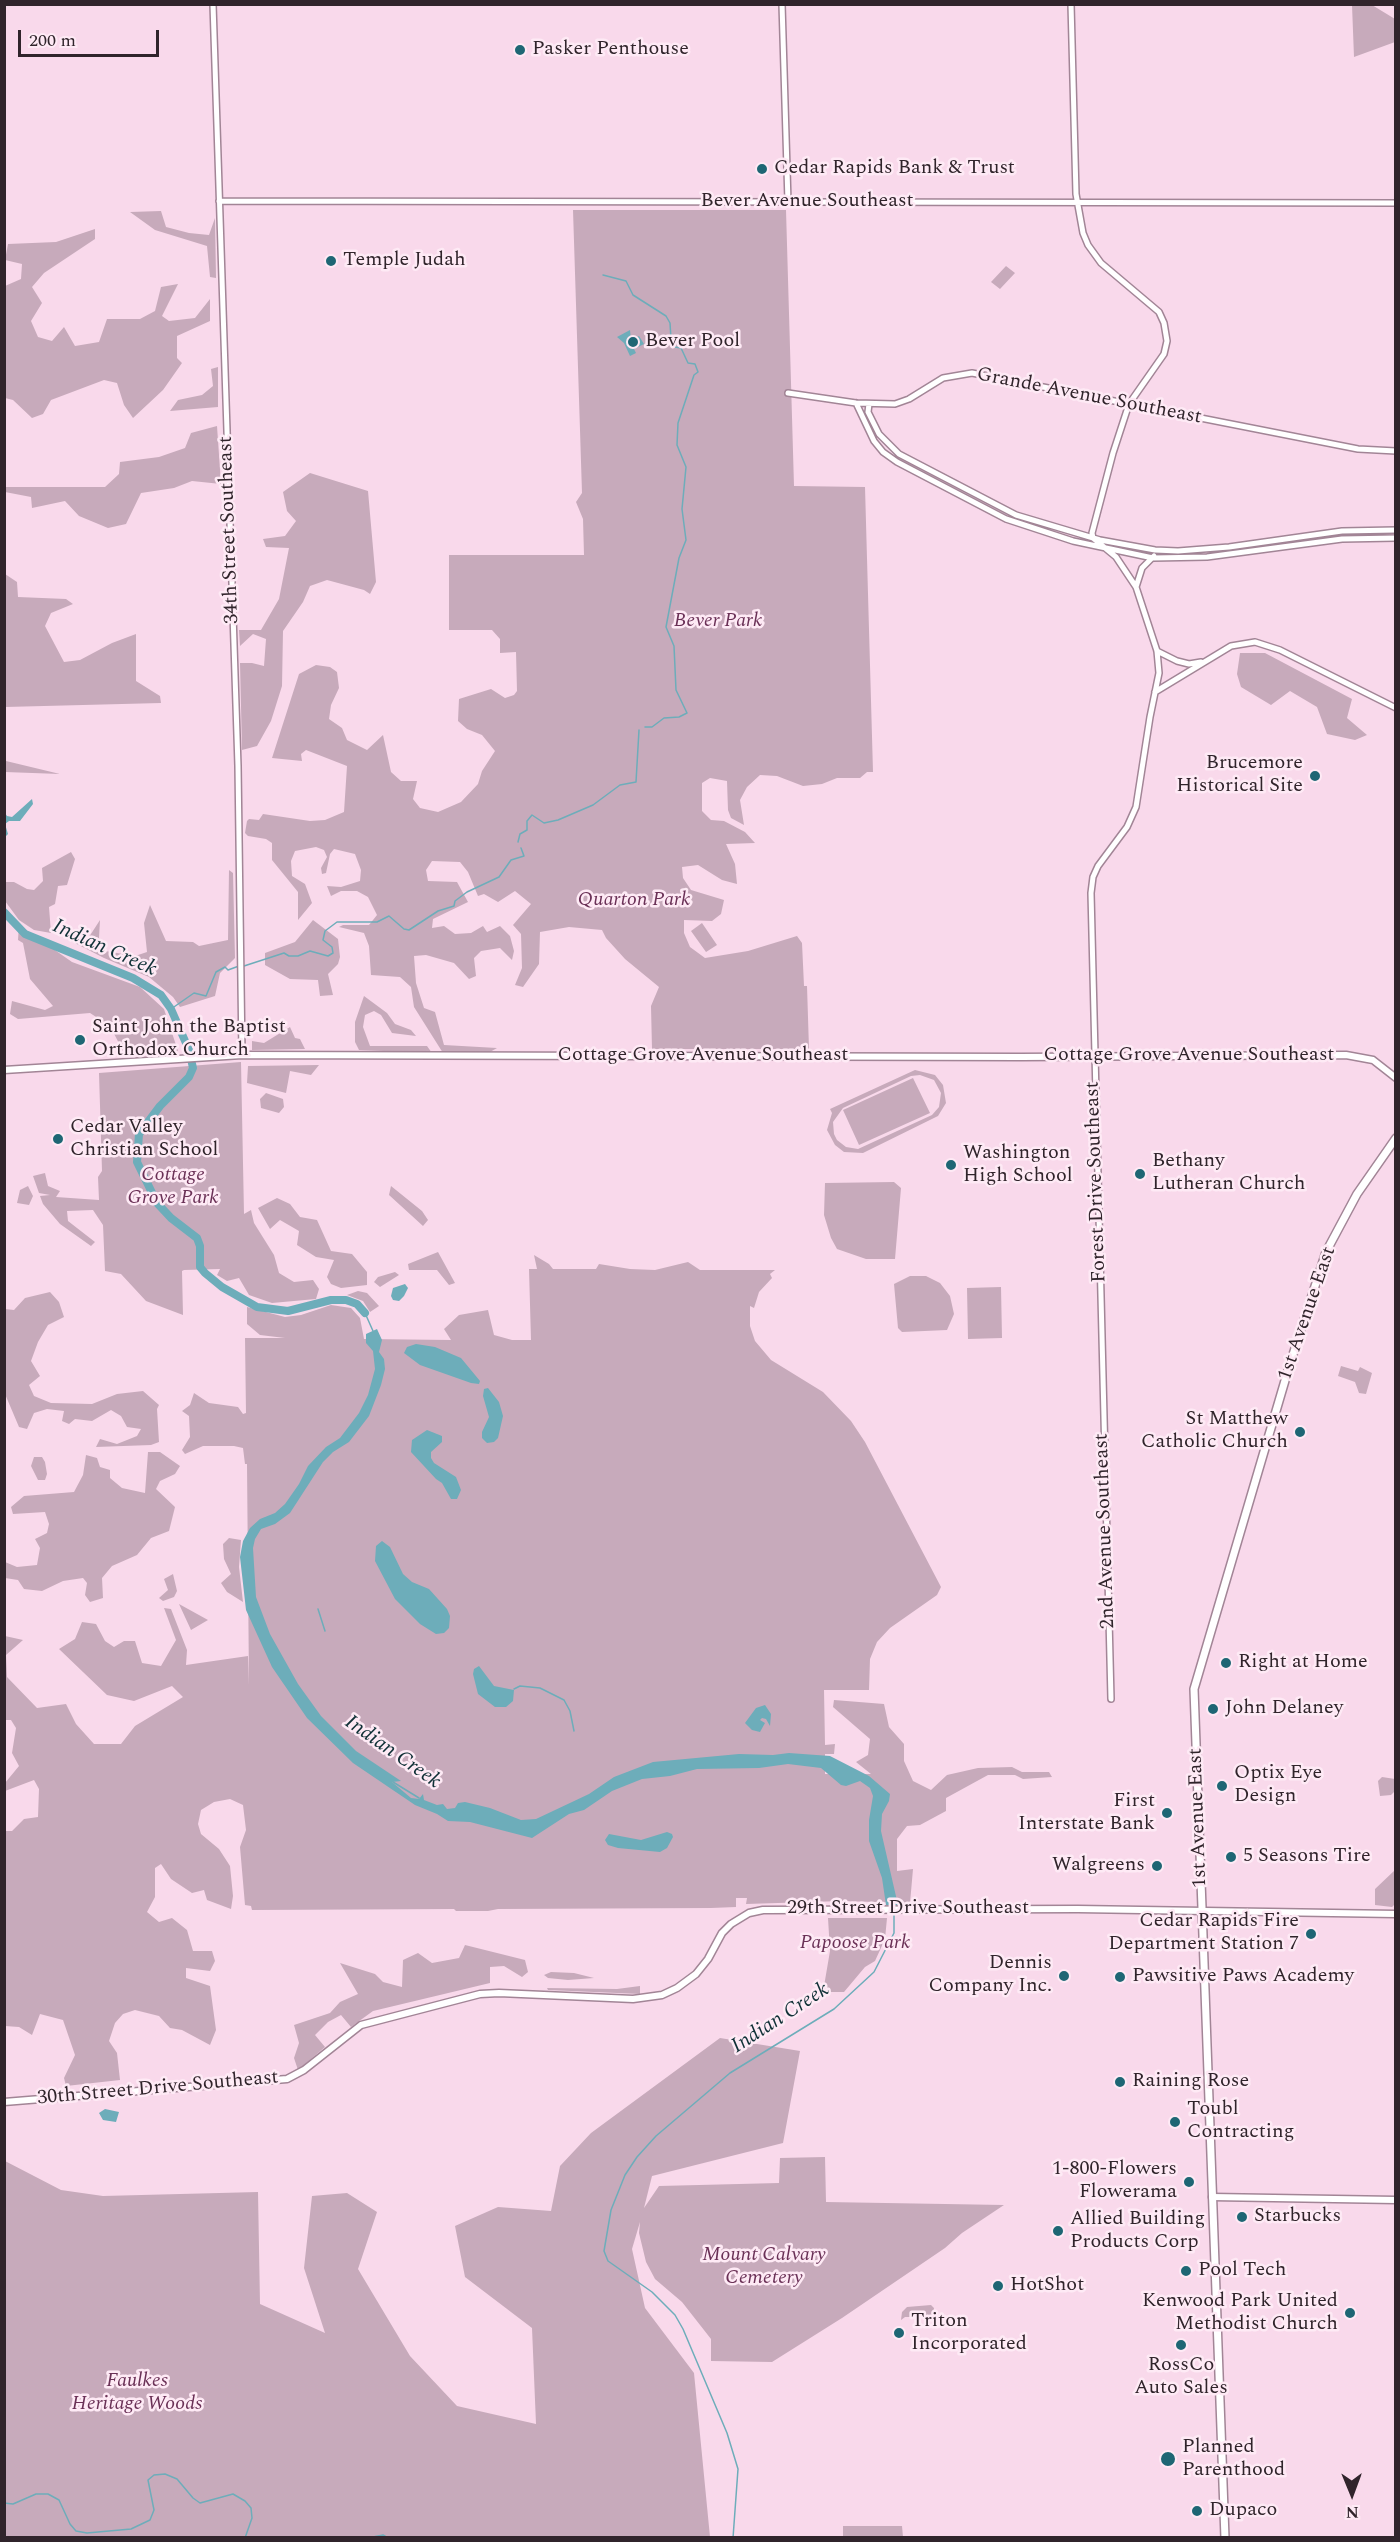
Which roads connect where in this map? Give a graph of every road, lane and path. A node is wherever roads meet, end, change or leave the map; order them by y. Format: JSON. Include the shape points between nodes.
{"nodes":[{"id":1,"x":213,"y":4,"type":"edge"},
{"id":2,"x":782,"y":4,"type":"edge"},
{"id":3,"x":1071,"y":4,"type":"edge"},
{"id":4,"x":219,"y":201,"type":"junction"},
{"id":5,"x":1077,"y":201,"type":"junction"},
{"id":6,"x":788,"y":202,"type":"junction"},
{"id":7,"x":1395,"y":203,"type":"edge"},
{"id":8,"x":788,"y":393,"type":"dead end"},
{"id":9,"x":856,"y":403,"type":"junction"},
{"id":10,"x":869,"y":404,"type":"junction"},
{"id":11,"x":1129,"y":404,"type":"junction"},
{"id":12,"x":1395,"y":451,"type":"edge"},
{"id":13,"x":1395,"y":530,"type":"edge"},
{"id":14,"x":1093,"y":538,"type":"junction"},
{"id":15,"x":1395,"y":538,"type":"edge"},
{"id":16,"x":1108,"y":550,"type":"junction"},
{"id":17,"x":1155,"y":550,"type":"junction"},
{"id":18,"x":1153,"y":558,"type":"junction"},
{"id":19,"x":1136,"y":587,"type":"junction"},
{"id":20,"x":1157,"y":651,"type":"junction"},
{"id":21,"x":1203,"y":662,"type":"junction"},
{"id":22,"x":1155,"y":692,"type":"junction"},
{"id":23,"x":1395,"y":708,"type":"edge"},
{"id":24,"x":242,"y":1055,"type":"junction"},
{"id":25,"x":1094,"y":1057,"type":"junction"},
{"id":26,"x":4,"y":1070,"type":"edge"},
{"id":27,"x":1395,"y":1078,"type":"edge"},
{"id":28,"x":1395,"y":1138,"type":"edge"},
{"id":29,"x":1102,"y":1363,"type":"joint"},
{"id":30,"x":1111,"y":1699,"type":"dead end"},
{"id":31,"x":1202,"y":1910,"type":"junction"},
{"id":32,"x":1395,"y":1914,"type":"edge"},
{"id":33,"x":650,"y":1998,"type":"joint"},
{"id":34,"x":4,"y":2102,"type":"edge"},
{"id":35,"x":1212,"y":2197,"type":"junction"},
{"id":36,"x":1395,"y":2200,"type":"edge"},
{"id":37,"x":1225,"y":2538,"type":"edge"}],
"edges":[{"from":1,"to":4,"type":"street","name":"34th Street Southeast"},
{"from":2,"to":6,"type":"street"},
{"from":3,"to":5,"type":"street"},
{"from":4,"to":6,"type":"street","name":"Bever Avenue Southeast"},
{"from":4,"to":24,"type":"street","name":"34th Street Southeast","via":[[238,766]]},
{"from":5,"to":6,"type":"street","name":"Bever Avenue Southeast"},
{"from":5,"to":7,"type":"street","name":"Bever Avenue Southeast"},
{"from":5,"to":11,"type":"street","via":[[1083,233],[1094,254],[1159,312],[1164,323],[1164,354]]},
{"from":8,"to":9,"type":"street","name":"Grande Avenue Southeast"},
{"from":9,"to":10,"type":"street","name":"Grande Avenue Southeast"},
{"from":9,"to":16,"type":"street","via":[[874,441],[897,462],[1013,522]]},
{"from":10,"to":11,"type":"street","name":"Grande Avenue Southeast","via":[[895,404],[943,378],[972,373]]},
{"from":10,"to":14,"type":"street","via":[[868,412],[879,434],[899,454],[1016,514]]},
{"from":11,"to":12,"type":"street","name":"Grande Avenue Southeast","via":[[1358,449]]},
{"from":11,"to":14,"type":"street","via":[[1094,521]]},
{"from":13,"to":17,"type":"street","via":[[1342,531],[1229,547]]},
{"from":14,"to":16,"type":"street","name":"Forest Drive Southeast"},
{"from":14,"to":17,"type":"street"},
{"from":15,"to":18,"type":"street","via":[[1342,539],[1207,557]]},
{"from":16,"to":18,"type":"street"},
{"from":16,"to":19,"type":"street","name":"Forest Drive Southeast"},
{"from":17,"to":18,"type":"street"},
{"from":18,"to":19,"type":"street","via":[[1142,568]]},
{"from":19,"to":20,"type":"street","name":"Forest Drive Southeast"},
{"from":20,"to":21,"type":"street","via":[[1177,662]]},
{"from":20,"to":22,"type":"street","name":"Forest Drive Southeast","via":[[1159,673]]},
{"from":21,"to":22,"type":"street"},
{"from":21,"to":23,"type":"street","via":[[1231,646],[1255,642]]},
{"from":22,"to":25,"type":"street","name":"Forest Drive Southeast","via":[[1136,807],[1093,877]]},
{"from":24,"to":25,"type":"main road","name":"Cottage Grove Avenue Southeast"},
{"from":24,"to":26,"type":"main road","name":"Cottage Grove Avenue Southeast"},
{"from":25,"to":27,"type":"main road","name":"Cottage Grove Avenue Southeast","via":[[1354,1055],[1372,1060]]},
{"from":25,"to":29,"type":"street","name":"Forest Drive Southeast"},
{"from":28,"to":31,"type":"main road","name":"1st Avenue East","via":[[1357,1194],[1326,1252],[1197,1674],[1194,1699]]},
{"from":29,"to":30,"type":"street","name":"2nd Avenue Southeast"},
{"from":31,"to":32,"type":"main road","name":"29th Street Drive Southeast"},
{"from":31,"to":33,"type":"main road","name":"29th Street Drive Southeast","via":[[770,1909],[749,1913],[724,1931],[691,1979]]},
{"from":31,"to":35,"type":"main road","name":"1st Avenue East"},
{"from":33,"to":34,"type":"main road","name":"30th Street Drive Southeast","via":[[480,1994],[361,2025],[287,2079]]},
{"from":35,"to":36,"type":"main road"},
{"from":35,"to":37,"type":"main road","name":"1st Avenue East"}]}
